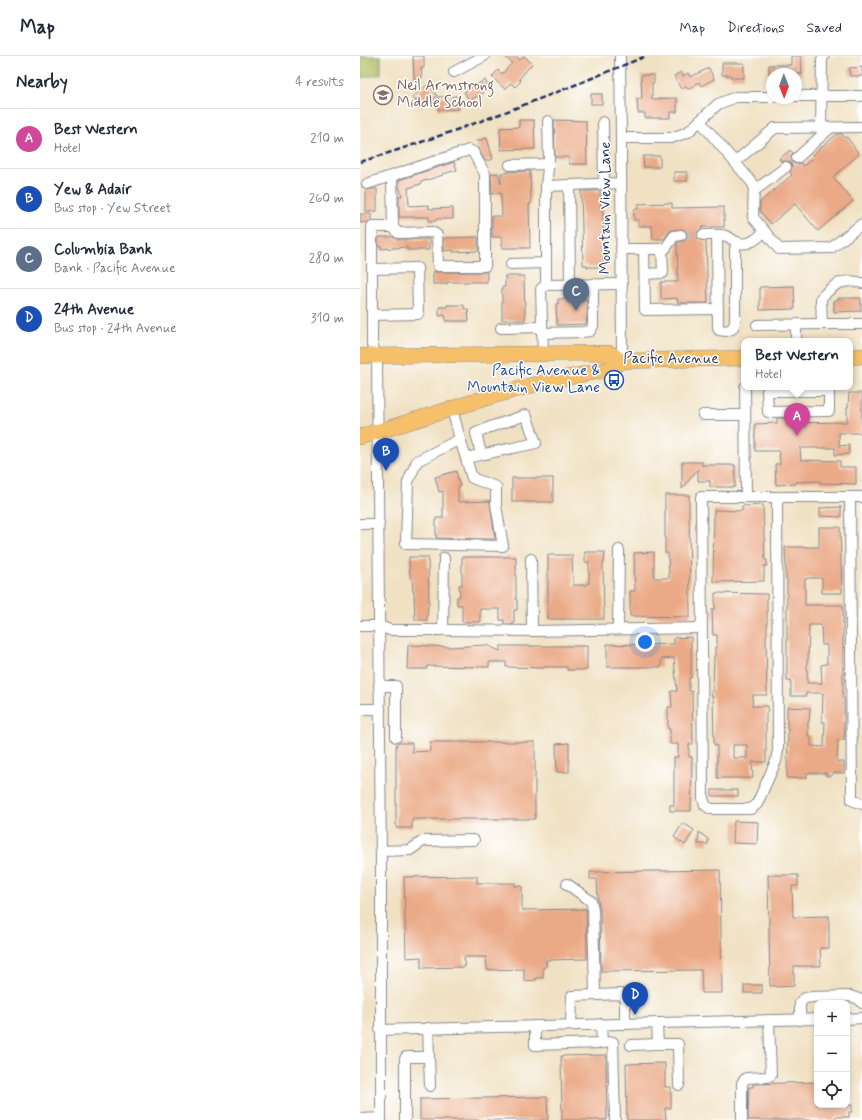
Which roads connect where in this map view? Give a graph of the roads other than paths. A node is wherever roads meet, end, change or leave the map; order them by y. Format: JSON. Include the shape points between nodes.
{"nodes":[{"id":1,"x":484,"y":56,"type":"edge"},
{"id":2,"x":620,"y":56,"type":"edge"},
{"id":3,"x":824,"y":56,"type":"edge"},
{"id":4,"x":454,"y":72,"type":"dead end"},
{"id":5,"x":802,"y":96,"type":"edge"},
{"id":6,"x":822,"y":96,"type":"junction"},
{"id":7,"x":862,"y":96,"type":"edge"},
{"id":8,"x":766,"y":97,"type":"edge"},
{"id":9,"x":548,"y":121,"type":"dead end"},
{"id":10,"x":700,"y":121,"type":"junction"},
{"id":11,"x":603,"y":122,"type":"dead end"},
{"id":12,"x":862,"y":127,"type":"edge"},
{"id":13,"x":826,"y":128,"type":"junction"},
{"id":14,"x":621,"y":138,"type":"junction"},
{"id":15,"x":797,"y":158,"type":"dead end"},
{"id":16,"x":735,"y":162,"type":"junction"},
{"id":17,"x":549,"y":164,"type":"junction"},
{"id":18,"x":510,"y":165,"type":"dead end"},
{"id":19,"x":786,"y":167,"type":"dead end"},
{"id":20,"x":392,"y":176,"type":"junction"},
{"id":21,"x":622,"y":183,"type":"junction"},
{"id":22,"x":367,"y":184,"type":"dead end"},
{"id":23,"x":604,"y":184,"type":"junction"},
{"id":24,"x":569,"y":185,"type":"junction"},
{"id":25,"x":546,"y":186,"type":"junction"},
{"id":26,"x":754,"y":191,"type":"junction"},
{"id":27,"x":862,"y":224,"type":"edge"},
{"id":28,"x":393,"y":227,"type":"junction"},
{"id":29,"x":764,"y":231,"type":"junction"},
{"id":30,"x":703,"y":235,"type":"tunnel mouth"},
{"id":31,"x":680,"y":236,"type":"tunnel mouth"},
{"id":32,"x":717,"y":236,"type":"junction"},
{"id":33,"x":737,"y":242,"type":"junction"},
{"id":34,"x":622,"y":249,"type":"junction"},
{"id":35,"x":644,"y":249,"type":"junction"},
{"id":36,"x":662,"y":249,"type":"junction"},
{"id":37,"x":546,"y":263,"type":"junction"},
{"id":38,"x":511,"y":264,"type":"dead end"},
{"id":39,"x":372,"y":269,"type":"junction"},
{"id":40,"x":644,"y":274,"type":"junction"},
{"id":41,"x":862,"y":283,"type":"edge"},
{"id":42,"x":570,"y":284,"type":"junction"},
{"id":43,"x":593,"y":284,"type":"junction"},
{"id":44,"x":622,"y":284,"type":"junction"},
{"id":45,"x":546,"y":285,"type":"junction"},
{"id":46,"x":718,"y":309,"type":"junction"},
{"id":47,"x":372,"y":315,"type":"junction"},
{"id":48,"x":796,"y":324,"type":"junction"},
{"id":49,"x":822,"y":324,"type":"junction"},
{"id":50,"x":862,"y":324,"type":"edge"},
{"id":51,"x":757,"y":325,"type":"dead end"},
{"id":52,"x":501,"y":328,"type":"dead end"},
{"id":53,"x":542,"y":330,"type":"junction"},
{"id":54,"x":796,"y":338,"type":"edge"},
{"id":55,"x":543,"y":354,"type":"junction"},
{"id":56,"x":360,"y":356,"type":"edge"},
{"id":57,"x":378,"y":356,"type":"junction"},
{"id":58,"x":741,"y":358,"type":"edge"},
{"id":59,"x":622,"y":361,"type":"junction"},
{"id":60,"x":745,"y":390,"type":"edge"},
{"id":61,"x":782,"y":390,"type":"edge"},
{"id":62,"x":813,"y":390,"type":"edge"},
{"id":63,"x":452,"y":409,"type":"junction"},
{"id":64,"x":703,"y":415,"type":"dead end"},
{"id":65,"x":745,"y":415,"type":"junction"},
{"id":66,"x":379,"y":431,"type":"junction"},
{"id":67,"x":360,"y":437,"type":"edge"},
{"id":68,"x":460,"y":439,"type":"junction"},
{"id":69,"x":481,"y":454,"type":"junction"},
{"id":70,"x":466,"y":458,"type":"junction"},
{"id":71,"x":746,"y":497,"type":"junction"},
{"id":72,"x":777,"y":497,"type":"junction"},
{"id":73,"x":850,"y":497,"type":"junction"},
{"id":74,"x":862,"y":497,"type":"edge"},
{"id":75,"x":360,"y":524,"type":"edge"},
{"id":76,"x":379,"y":524,"type":"junction"},
{"id":77,"x":619,"y":550,"type":"dead end"},
{"id":78,"x":444,"y":558,"type":"dead end"},
{"id":79,"x":531,"y":559,"type":"dead end"},
{"id":80,"x":360,"y":626,"type":"edge"},
{"id":81,"x":379,"y":626,"type":"junction"},
{"id":82,"x":702,"y":628,"type":"junction"},
{"id":83,"x":618,"y":629,"type":"junction"},
{"id":84,"x":443,"y":630,"type":"junction"},
{"id":85,"x":532,"y":631,"type":"junction"},
{"id":86,"x":379,"y":686,"type":"junction"},
{"id":87,"x":360,"y":709,"type":"edge"},
{"id":88,"x":380,"y":709,"type":"junction"},
{"id":89,"x":396,"y":737,"type":"dead end"},
{"id":90,"x":862,"y":804,"type":"edge"},
{"id":91,"x":474,"y":840,"type":"dead end"},
{"id":92,"x":381,"y":851,"type":"junction"},
{"id":93,"x":567,"y":884,"type":"dead end"},
{"id":94,"x":595,"y":995,"type":"junction"},
{"id":95,"x":862,"y":1003,"type":"edge"},
{"id":96,"x":850,"y":1018,"type":"edge"},
{"id":97,"x":862,"y":1018,"type":"edge"},
{"id":98,"x":814,"y":1019,"type":"edge"},
{"id":99,"x":769,"y":1020,"type":"junction"},
{"id":100,"x":800,"y":1020,"type":"junction"},
{"id":101,"x":657,"y":1023,"type":"junction"},
{"id":102,"x":601,"y":1024,"type":"junction"},
{"id":103,"x":625,"y":1024,"type":"junction"},
{"id":104,"x":571,"y":1025,"type":"junction"},
{"id":105,"x":535,"y":1026,"type":"junction"},
{"id":106,"x":428,"y":1028,"type":"junction"},
{"id":107,"x":380,"y":1030,"type":"junction"},
{"id":108,"x":602,"y":1043,"type":"junction"},
{"id":109,"x":658,"y":1044,"type":"junction"},
{"id":110,"x":631,"y":1045,"type":"dead end"},
{"id":111,"x":429,"y":1057,"type":"junction"},
{"id":112,"x":679,"y":1085,"type":"dead end"},
{"id":113,"x":430,"y":1086,"type":"dead end"},
{"id":114,"x":360,"y":1119,"type":"edge"},
{"id":115,"x":381,"y":1119,"type":"edge"},
{"id":116,"x":405,"y":1120,"type":"edge"},
{"id":117,"x":615,"y":1120,"type":"edge"},
{"id":118,"x":742,"y":1120,"type":"edge"}],
"edges":[{"from":1,"to":4,"type":"street"},
{"from":2,"to":14,"type":"street","name":"Mountain View Lane"},
{"from":3,"to":6,"type":"street"},
{"from":5,"to":6,"type":"street"},
{"from":6,"to":7,"type":"street"},
{"from":6,"to":13,"type":"street"},
{"from":8,"to":10,"type":"street","via":[[736,97],[718,104]]},
{"from":9,"to":17,"type":"street"},
{"from":10,"to":14,"type":"street","via":[[688,132],[671,138]]},
{"from":10,"to":16,"type":"street"},
{"from":11,"to":23,"type":"street"},
{"from":12,"to":13,"type":"street"},
{"from":13,"to":15,"type":"street"},
{"from":13,"to":16,"type":"street","via":[[775,128]]},
{"from":14,"to":21,"type":"street","name":"Mountain View Lane"},
{"from":16,"to":26,"type":"street","via":[[754,184]]},
{"from":17,"to":18,"type":"street"},
{"from":17,"to":25,"type":"street"},
{"from":19,"to":26,"type":"street"},
{"from":20,"to":22,"type":"street"},
{"from":20,"to":28,"type":"street"},
{"from":20,"to":28,"type":"street","via":[[469,150],[474,152],[484,174],[485,266],[438,266],[437,235],[432,232],[398,233]]},
{"from":21,"to":23,"type":"street"},
{"from":21,"to":34,"type":"street","name":"Mountain View Lane"},
{"from":23,"to":24,"type":"street"},
{"from":24,"to":25,"type":"street"},
{"from":24,"to":42,"type":"street"},
{"from":25,"to":37,"type":"street"},
{"from":26,"to":29,"type":"street","via":[[753,217]]},
{"from":27,"to":29,"type":"street","via":[[831,248],[779,250]]},
{"from":28,"to":39,"type":"street","via":[[372,227]]},
{"from":29,"to":33,"type":"street","via":[[753,241]]},
{"from":30,"to":32,"type":"street"},
{"from":31,"to":36,"type":"street","via":[[674,236],[665,249]]},
{"from":32,"to":33,"type":"street","via":[[727,236]]},
{"from":32,"to":46,"type":"street"},
{"from":33,"to":46,"type":"street","via":[[734,249],[735,323],[732,329],[719,330]]},
{"from":34,"to":35,"type":"street"},
{"from":34,"to":44,"type":"street","name":"Mountain View Lane"},
{"from":35,"to":36,"type":"street"},
{"from":35,"to":40,"type":"street"},
{"from":36,"to":40,"type":"street","via":[[662,273]]},
{"from":37,"to":38,"type":"street"},
{"from":37,"to":45,"type":"street"},
{"from":39,"to":47,"type":"street"},
{"from":39,"to":47,"type":"street","via":[[417,268],[418,314]]},
{"from":40,"to":46,"type":"street","via":[[645,310]]},
{"from":41,"to":49,"type":"street","via":[[840,282],[821,298]]},
{"from":42,"to":43,"type":"street"},
{"from":42,"to":45,"type":"street"},
{"from":43,"to":44,"type":"street"},
{"from":43,"to":53,"type":"street","via":[[593,326],[590,331]]},
{"from":44,"to":59,"type":"street","name":"Mountain View Lane"},
{"from":45,"to":53,"type":"street","via":[[541,289]]},
{"from":47,"to":57,"type":"street","via":[[372,345]]},
{"from":48,"to":49,"type":"street"},
{"from":48,"to":51,"type":"street"},
{"from":48,"to":54,"type":"street"},
{"from":49,"to":50,"type":"street"},
{"from":52,"to":53,"type":"street"},
{"from":53,"to":55,"type":"street"},
{"from":55,"to":57,"type":"highway","name":"Pacific Avenue"},
{"from":55,"to":59,"type":"highway","name":"Pacific Avenue","via":[[608,353]]},
{"from":56,"to":57,"type":"highway","name":"Pacific Avenue"},
{"from":57,"to":66,"type":"street"},
{"from":58,"to":59,"type":"highway","name":"Pacific Avenue"},
{"from":59,"to":63,"type":"highway","via":[[609,370],[536,384]]},
{"from":60,"to":65,"type":"street"},
{"from":61,"to":62,"type":"street","via":[[767,391],[768,412],[830,411],[829,391]]},
{"from":63,"to":66,"type":"highway"},
{"from":63,"to":68,"type":"street"},
{"from":64,"to":65,"type":"street"},
{"from":65,"to":71,"type":"street"},
{"from":66,"to":67,"type":"highway"},
{"from":66,"to":76,"type":"street"},
{"from":68,"to":70,"type":"street"},
{"from":68,"to":70,"type":"street","via":[[417,461],[408,482],[406,544],[503,546],[496,505],[496,487],[472,478]]},
{"from":69,"to":69,"type":"street","via":[[536,442],[526,416],[476,434]]},
{"from":69,"to":70,"type":"street"},
{"from":71,"to":72,"type":"street"},
{"from":71,"to":82,"type":"street","via":[[701,497]]},
{"from":72,"to":73,"type":"street"},
{"from":72,"to":82,"type":"street","via":[[778,750],[776,761],[751,810],[711,809],[705,805],[703,798]]},
{"from":73,"to":74,"type":"street"},
{"from":73,"to":90,"type":"street","via":[[852,800]]},
{"from":75,"to":76,"type":"street"},
{"from":76,"to":81,"type":"street"},
{"from":77,"to":83,"type":"street"},
{"from":78,"to":84,"type":"street"},
{"from":79,"to":85,"type":"street"},
{"from":80,"to":81,"type":"street"},
{"from":81,"to":84,"type":"street","via":[[390,630]]},
{"from":81,"to":86,"type":"street"},
{"from":82,"to":83,"type":"street"},
{"from":83,"to":85,"type":"street"},
{"from":84,"to":85,"type":"street"},
{"from":86,"to":88,"type":"street"},
{"from":86,"to":89,"type":"street","via":[[396,686]]},
{"from":87,"to":88,"type":"street"},
{"from":88,"to":92,"type":"street"},
{"from":91,"to":92,"type":"street","via":[[423,841],[410,850]]},
{"from":92,"to":107,"type":"street"},
{"from":93,"to":94,"type":"street","via":[[591,901]]},
{"from":94,"to":103,"type":"street","via":[[622,994],[625,998]]},
{"from":94,"to":104,"type":"street","via":[[571,998]]},
{"from":95,"to":100,"type":"street","via":[[850,996],[805,998],[800,1003]]},
{"from":96,"to":97,"type":"street"},
{"from":98,"to":100,"type":"street"},
{"from":99,"to":100,"type":"street"},
{"from":99,"to":101,"type":"street"},
{"from":99,"to":118,"type":"street","via":[[771,1075],[766,1078],[746,1078],[742,1083]]},
{"from":101,"to":103,"type":"street"},
{"from":101,"to":109,"type":"street"},
{"from":102,"to":103,"type":"street"},
{"from":102,"to":104,"type":"street"},
{"from":102,"to":108,"type":"street"},
{"from":104,"to":105,"type":"street"},
{"from":105,"to":106,"type":"street"},
{"from":105,"to":108,"type":"street","via":[[536,1045]]},
{"from":106,"to":107,"type":"street"},
{"from":106,"to":111,"type":"street"},
{"from":107,"to":115,"type":"street"},
{"from":108,"to":117,"type":"street","via":[[613,1042]]},
{"from":109,"to":110,"type":"street"},
{"from":109,"to":112,"type":"street","via":[[678,1044]]},
{"from":111,"to":113,"type":"street"},
{"from":111,"to":116,"type":"street","via":[[405,1059]]},
{"from":114,"to":115,"type":"street"}]}
